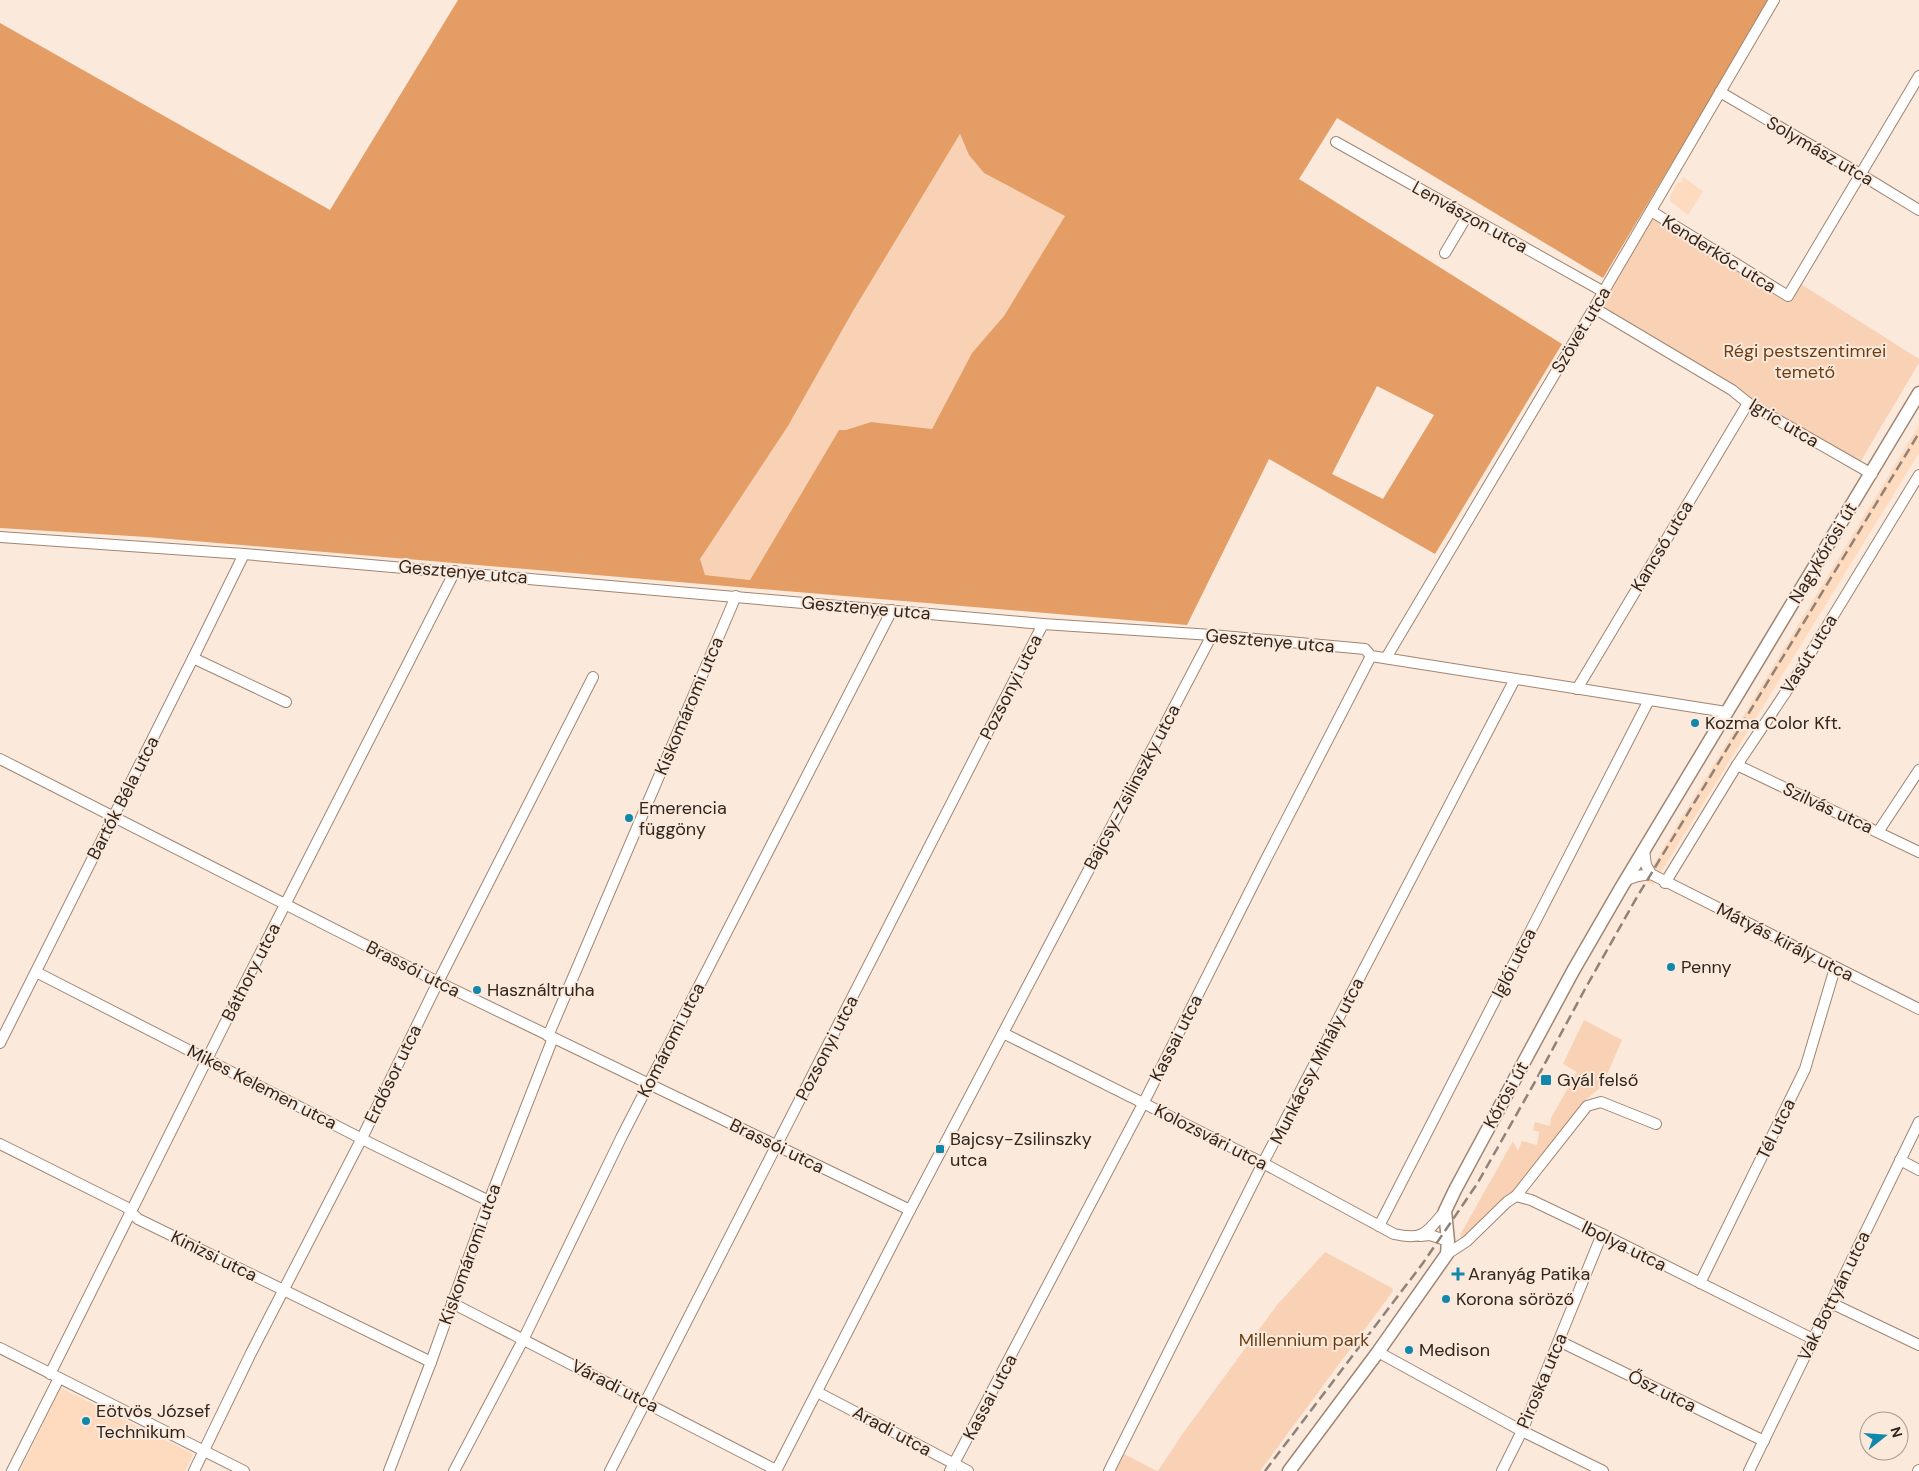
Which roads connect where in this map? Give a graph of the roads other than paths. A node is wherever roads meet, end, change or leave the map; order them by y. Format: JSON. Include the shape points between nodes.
{"nodes":[{"id":1,"x":1774,"y":0,"type":"edge"},
{"id":2,"x":1919,"y":76,"type":"edge"},
{"id":3,"x":1720,"y":92,"type":"junction"},
{"id":4,"x":1336,"y":142,"type":"dead end"},
{"id":5,"x":1860,"y":174,"type":"junction"},
{"id":6,"x":1919,"y":210,"type":"edge"},
{"id":7,"x":1651,"y":212,"type":"junction"},
{"id":8,"x":1468,"y":216,"type":"junction"},
{"id":9,"x":1446,"y":252,"type":"dead end"},
{"id":10,"x":1604,"y":292,"type":"junction"},
{"id":11,"x":1594,"y":308,"type":"junction"},
{"id":12,"x":1919,"y":393,"type":"edge"},
{"id":13,"x":1748,"y":402,"type":"junction"},
{"id":14,"x":1872,"y":474,"type":"junction"},
{"id":15,"x":1919,"y":475,"type":"edge"},
{"id":16,"x":0,"y":537,"type":"edge"},
{"id":17,"x":244,"y":554,"type":"junction"},
{"id":18,"x":455,"y":571,"type":"junction"},
{"id":19,"x":736,"y":596,"type":"junction"},
{"id":20,"x":892,"y":610,"type":"junction"},
{"id":21,"x":1043,"y":624,"type":"junction"},
{"id":22,"x":1212,"y":635,"type":"junction"},
{"id":23,"x":1371,"y":656,"type":"junction"},
{"id":24,"x":194,"y":658,"type":"junction"},
{"id":25,"x":1386,"y":658,"type":"junction"},
{"id":26,"x":1587,"y":672,"type":"junction"},
{"id":27,"x":593,"y":677,"type":"dead end"},
{"id":28,"x":1514,"y":679,"type":"junction"},
{"id":29,"x":1577,"y":689,"type":"junction"},
{"id":30,"x":1592,"y":691,"type":"junction"},
{"id":31,"x":1649,"y":700,"type":"junction"},
{"id":32,"x":286,"y":702,"type":"dead end"},
{"id":33,"x":1726,"y":712,"type":"junction"},
{"id":34,"x":0,"y":759,"type":"edge"},
{"id":35,"x":1736,"y":765,"type":"junction"},
{"id":36,"x":1919,"y":770,"type":"edge"},
{"id":37,"x":113,"y":817,"type":"junction"},
{"id":38,"x":1878,"y":832,"type":"junction"},
{"id":39,"x":1644,"y":850,"type":"junction"},
{"id":40,"x":1919,"y":852,"type":"edge"},
{"id":41,"x":1651,"y":874,"type":"junction"},
{"id":42,"x":1626,"y":880,"type":"junction"},
{"id":43,"x":1665,"y":883,"type":"junction"},
{"id":44,"x":285,"y":905,"type":"junction"},
{"id":45,"x":1836,"y":968,"type":"junction"},
{"id":46,"x":36,"y":972,"type":"junction"},
{"id":47,"x":438,"y":982,"type":"junction"},
{"id":48,"x":1919,"y":1010,"type":"edge"},
{"id":49,"x":1003,"y":1033,"type":"junction"},
{"id":50,"x":550,"y":1037,"type":"junction"},
{"id":51,"x":0,"y":1043,"type":"edge"},
{"id":52,"x":207,"y":1059,"type":"junction"},
{"id":53,"x":648,"y":1085,"type":"junction"},
{"id":54,"x":1144,"y":1102,"type":"junction"},
{"id":55,"x":1919,"y":1122,"type":"edge"},
{"id":56,"x":1656,"y":1124,"type":"dead end"},
{"id":57,"x":362,"y":1138,"type":"junction"},
{"id":58,"x":0,"y":1144,"type":"edge"},
{"id":59,"x":776,"y":1146,"type":"junction"},
{"id":60,"x":1900,"y":1160,"type":"junction"},
{"id":61,"x":1263,"y":1163,"type":"junction"},
{"id":62,"x":1919,"y":1170,"type":"edge"},
{"id":63,"x":1516,"y":1196,"type":"junction"},
{"id":64,"x":489,"y":1201,"type":"junction"},
{"id":65,"x":910,"y":1210,"type":"junction"},
{"id":66,"x":130,"y":1211,"type":"junction"},
{"id":67,"x":1445,"y":1211,"type":"junction"},
{"id":68,"x":1379,"y":1226,"type":"junction"},
{"id":69,"x":1602,"y":1234,"type":"junction"},
{"id":70,"x":1419,"y":1236,"type":"junction"},
{"id":71,"x":1447,"y":1248,"type":"junction"},
{"id":72,"x":1700,"y":1283,"type":"junction"},
{"id":73,"x":284,"y":1290,"type":"junction"},
{"id":74,"x":452,"y":1303,"type":"junction"},
{"id":75,"x":1831,"y":1303,"type":"junction"},
{"id":76,"x":1813,"y":1339,"type":"junction"},
{"id":77,"x":523,"y":1340,"type":"junction"},
{"id":78,"x":1559,"y":1341,"type":"junction"},
{"id":79,"x":1919,"y":1345,"type":"edge"},
{"id":80,"x":0,"y":1348,"type":"edge"},
{"id":81,"x":1378,"y":1352,"type":"junction"},
{"id":82,"x":431,"y":1362,"type":"junction"},
{"id":83,"x":54,"y":1376,"type":"junction"},
{"id":84,"x":817,"y":1392,"type":"junction"},
{"id":85,"x":645,"y":1402,"type":"junction"},
{"id":86,"x":1522,"y":1430,"type":"junction"},
{"id":87,"x":1764,"y":1441,"type":"junction"},
{"id":88,"x":204,"y":1451,"type":"junction"},
{"id":89,"x":952,"y":1467,"type":"edge"},
{"id":90,"x":12,"y":1471,"type":"edge"},
{"id":91,"x":194,"y":1471,"type":"edge"},
{"id":92,"x":244,"y":1471,"type":"edge"},
{"id":93,"x":389,"y":1471,"type":"edge"},
{"id":94,"x":454,"y":1471,"type":"edge"},
{"id":95,"x":610,"y":1471,"type":"edge"},
{"id":96,"x":776,"y":1471,"type":"edge"},
{"id":97,"x":968,"y":1471,"type":"edge"},
{"id":98,"x":1109,"y":1471,"type":"edge"},
{"id":99,"x":1289,"y":1471,"type":"edge"},
{"id":100,"x":1502,"y":1471,"type":"edge"},
{"id":101,"x":1603,"y":1471,"type":"edge"},
{"id":102,"x":1749,"y":1471,"type":"edge"}],
"edges":[{"from":1,"to":3,"type":"street","name":"Szövet utca"},
{"from":2,"to":5,"type":"street"},
{"from":3,"to":5,"type":"street","name":"Solymász utca"},
{"from":3,"to":7,"type":"street","name":"Szövet utca"},
{"from":4,"to":8,"type":"street","name":"Lenvászon utca"},
{"from":5,"to":6,"type":"street","name":"Solymász utca"},
{"from":5,"to":7,"type":"street","name":"Kenderkóc utca","via":[[1788,296]]},
{"from":7,"to":10,"type":"street","name":"Szövet utca"},
{"from":8,"to":9,"type":"street"},
{"from":8,"to":10,"type":"street","name":"Lenvászon utca"},
{"from":10,"to":11,"type":"street","name":"Szövet utca"},
{"from":11,"to":13,"type":"street","name":"Igric utca"},
{"from":11,"to":25,"type":"street","name":"Szövet utca"},
{"from":12,"to":14,"type":"main road","name":"Nagykőrösi út"},
{"from":13,"to":14,"type":"street","name":"Igric utca"},
{"from":13,"to":26,"type":"street","name":"Kancsó utca"},
{"from":14,"to":33,"type":"main road","name":"Nagykőrösi út"},
{"from":15,"to":35,"type":"street","name":"Vasút utca","via":[[1796,676]]},
{"from":16,"to":17,"type":"street","name":"Gesztenye utca"},
{"from":17,"to":18,"type":"street","name":"Gesztenye utca"},
{"from":17,"to":24,"type":"street","name":"Bartók Béla utca"},
{"from":18,"to":19,"type":"street","name":"Gesztenye utca"},
{"from":18,"to":44,"type":"street","name":"Báthory utca"},
{"from":19,"to":20,"type":"street","name":"Gesztenye utca"},
{"from":19,"to":50,"type":"street","name":"Kiskomáromi utca"},
{"from":20,"to":21,"type":"street","name":"Gesztenye utca"},
{"from":20,"to":53,"type":"street","name":"Komáromi utca"},
{"from":21,"to":22,"type":"street","name":"Gesztenye utca"},
{"from":21,"to":59,"type":"street","name":"Pozsonyi utca"},
{"from":22,"to":23,"type":"street","name":"Gesztenye utca","via":[[1366,649]]},
{"from":22,"to":49,"type":"street","name":"Bajcsy-Zsilinszky utca"},
{"from":23,"to":25,"type":"street","name":"Gesztenye utca"},
{"from":23,"to":54,"type":"street","name":"Kassai utca"},
{"from":24,"to":32,"type":"street"},
{"from":24,"to":37,"type":"street","name":"Bartók Béla utca"},
{"from":25,"to":28,"type":"street","name":"Gesztenye utca"},
{"from":26,"to":29,"type":"street","name":"Kancsó utca"},
{"from":26,"to":30,"type":"street"},
{"from":27,"to":47,"type":"street","name":"Erdősor utca"},
{"from":28,"to":29,"type":"street","name":"Gesztenye utca"},
{"from":28,"to":61,"type":"street","name":"Munkácsy Mihály utca"},
{"from":29,"to":30,"type":"street","name":"Gesztenye utca"},
{"from":30,"to":31,"type":"street","name":"Gesztenye utca"},
{"from":31,"to":33,"type":"street","name":"Gesztenye utca"},
{"from":31,"to":68,"type":"street","name":"Iglói utca"},
{"from":33,"to":39,"type":"main road","name":"Kőrösi út"},
{"from":34,"to":37,"type":"street","name":"Brassói utca"},
{"from":35,"to":38,"type":"street","name":"Szilvás utca"},
{"from":35,"to":43,"type":"street","name":"Vasút utca"},
{"from":36,"to":38,"type":"street"},
{"from":37,"to":44,"type":"street","name":"Brassói utca"},
{"from":37,"to":46,"type":"street","name":"Bartók Béla utca"},
{"from":38,"to":40,"type":"street","name":"Szilvás utca"},
{"from":39,"to":41,"type":"street"},
{"from":39,"to":42,"type":"main road","name":"Kőrösi út"},
{"from":41,"to":42,"type":"street"},
{"from":41,"to":43,"type":"street","name":"Mátyás király utca"},
{"from":42,"to":67,"type":"main road","name":"Kőrösi út","via":[[1465,1169]]},
{"from":43,"to":45,"type":"street","name":"Mátyás király utca"},
{"from":44,"to":47,"type":"street","name":"Brassói utca"},
{"from":44,"to":52,"type":"street","name":"Báthory utca"},
{"from":45,"to":48,"type":"street","name":"Mátyás király utca"},
{"from":45,"to":72,"type":"street","name":"Tél utca","via":[[1805,1068]]},
{"from":46,"to":51,"type":"street","name":"Bartók Béla utca"},
{"from":46,"to":52,"type":"street","name":"Mikes Kelemen utca"},
{"from":47,"to":50,"type":"street","name":"Brassói utca"},
{"from":47,"to":57,"type":"street","name":"Erdősor utca"},
{"from":49,"to":54,"type":"street","name":"Kolozsvári utca"},
{"from":49,"to":65,"type":"street","name":"Bajcsy-Zsilinszky utca"},
{"from":50,"to":53,"type":"street","name":"Brassói utca"},
{"from":50,"to":64,"type":"street","name":"Kiskomáromi utca"},
{"from":52,"to":57,"type":"street","name":"Mikes Kelemen utca"},
{"from":52,"to":66,"type":"street","name":"Báthory utca"},
{"from":53,"to":59,"type":"street","name":"Brassói utca"},
{"from":53,"to":77,"type":"street","name":"Komáromi utca"},
{"from":54,"to":61,"type":"street","name":"Kolozsvári utca"},
{"from":54,"to":89,"type":"street","name":"Kassai utca"},
{"from":55,"to":60,"type":"street","name":"Vak Bottyán utca"},
{"from":56,"to":63,"type":"street","via":[[1601,1102],[1587,1106]]},
{"from":57,"to":64,"type":"street","name":"Mikes Kelemen utca"},
{"from":57,"to":73,"type":"street","name":"Erdősor utca"},
{"from":58,"to":66,"type":"street","name":"Kinizsi utca"},
{"from":59,"to":65,"type":"street","name":"Brassói utca"},
{"from":59,"to":85,"type":"street","name":"Pozsonyi utca"},
{"from":60,"to":62,"type":"street"},
{"from":60,"to":75,"type":"street","name":"Vak Bottyán utca"},
{"from":61,"to":68,"type":"street","name":"Kolozsvári utca"},
{"from":61,"to":98,"type":"street","name":"Munkácsy Mihály utca"},
{"from":63,"to":69,"type":"street","name":"Ibolya utca"},
{"from":63,"to":71,"type":"street","via":[[1467,1241]]},
{"from":64,"to":74,"type":"street","name":"Kiskomáromi utca"},
{"from":65,"to":84,"type":"street","name":"Bajcsy-Zsilinszky utca"},
{"from":66,"to":73,"type":"street","name":"Kinizsi utca","via":[[138,1219]]},
{"from":66,"to":83,"type":"street","name":"Báthory utca"},
{"from":67,"to":70,"type":"street","via":[[1429,1230]]},
{"from":67,"to":71,"type":"main road"},
{"from":68,"to":70,"type":"street","name":"Kolozsvári utca","via":[[1394,1234]]},
{"from":69,"to":72,"type":"street","name":"Ibolya utca"},
{"from":69,"to":78,"type":"street","name":"Piroska utca"},
{"from":70,"to":71,"type":"street","name":"Kolozsvári utca","via":[[1430,1236]]},
{"from":71,"to":81,"type":"main road"},
{"from":72,"to":76,"type":"street","name":"Ibolya utca"},
{"from":73,"to":82,"type":"street","name":"Kinizsi utca"},
{"from":73,"to":88,"type":"street","name":"Erdősor utca"},
{"from":74,"to":77,"type":"street","name":"Váradi utca"},
{"from":74,"to":82,"type":"street","name":"Kiskomáromi utca"},
{"from":75,"to":76,"type":"street","name":"Vak Bottyán utca"},
{"from":75,"to":79,"type":"street"},
{"from":76,"to":87,"type":"street","name":"Vak Bottyán utca"},
{"from":77,"to":85,"type":"street","name":"Váradi utca"},
{"from":77,"to":94,"type":"street","name":"Komáromi utca"},
{"from":78,"to":86,"type":"street","name":"Piroska utca"},
{"from":78,"to":87,"type":"street","name":"Ősz utca"},
{"from":80,"to":83,"type":"street"},
{"from":81,"to":86,"type":"street"},
{"from":81,"to":99,"type":"main road"},
{"from":82,"to":93,"type":"street","name":"Kiskomáromi utca"},
{"from":83,"to":88,"type":"street"},
{"from":83,"to":90,"type":"street","name":"Báthory utca"},
{"from":84,"to":89,"type":"street","name":"Aradi utca"},
{"from":84,"to":96,"type":"street","name":"Bajcsy-Zsilinszky utca"},
{"from":85,"to":95,"type":"street","name":"Pozsonyi utca"},
{"from":85,"to":96,"type":"street","name":"Váradi utca"},
{"from":86,"to":100,"type":"street","name":"Piroska utca"},
{"from":86,"to":101,"type":"street"},
{"from":87,"to":102,"type":"street","name":"Vak Bottyán utca"},
{"from":88,"to":91,"type":"street","name":"Erdősor utca"},
{"from":88,"to":92,"type":"street"},
{"from":89,"to":97,"type":"street","name":"Aradi utca"}]}
